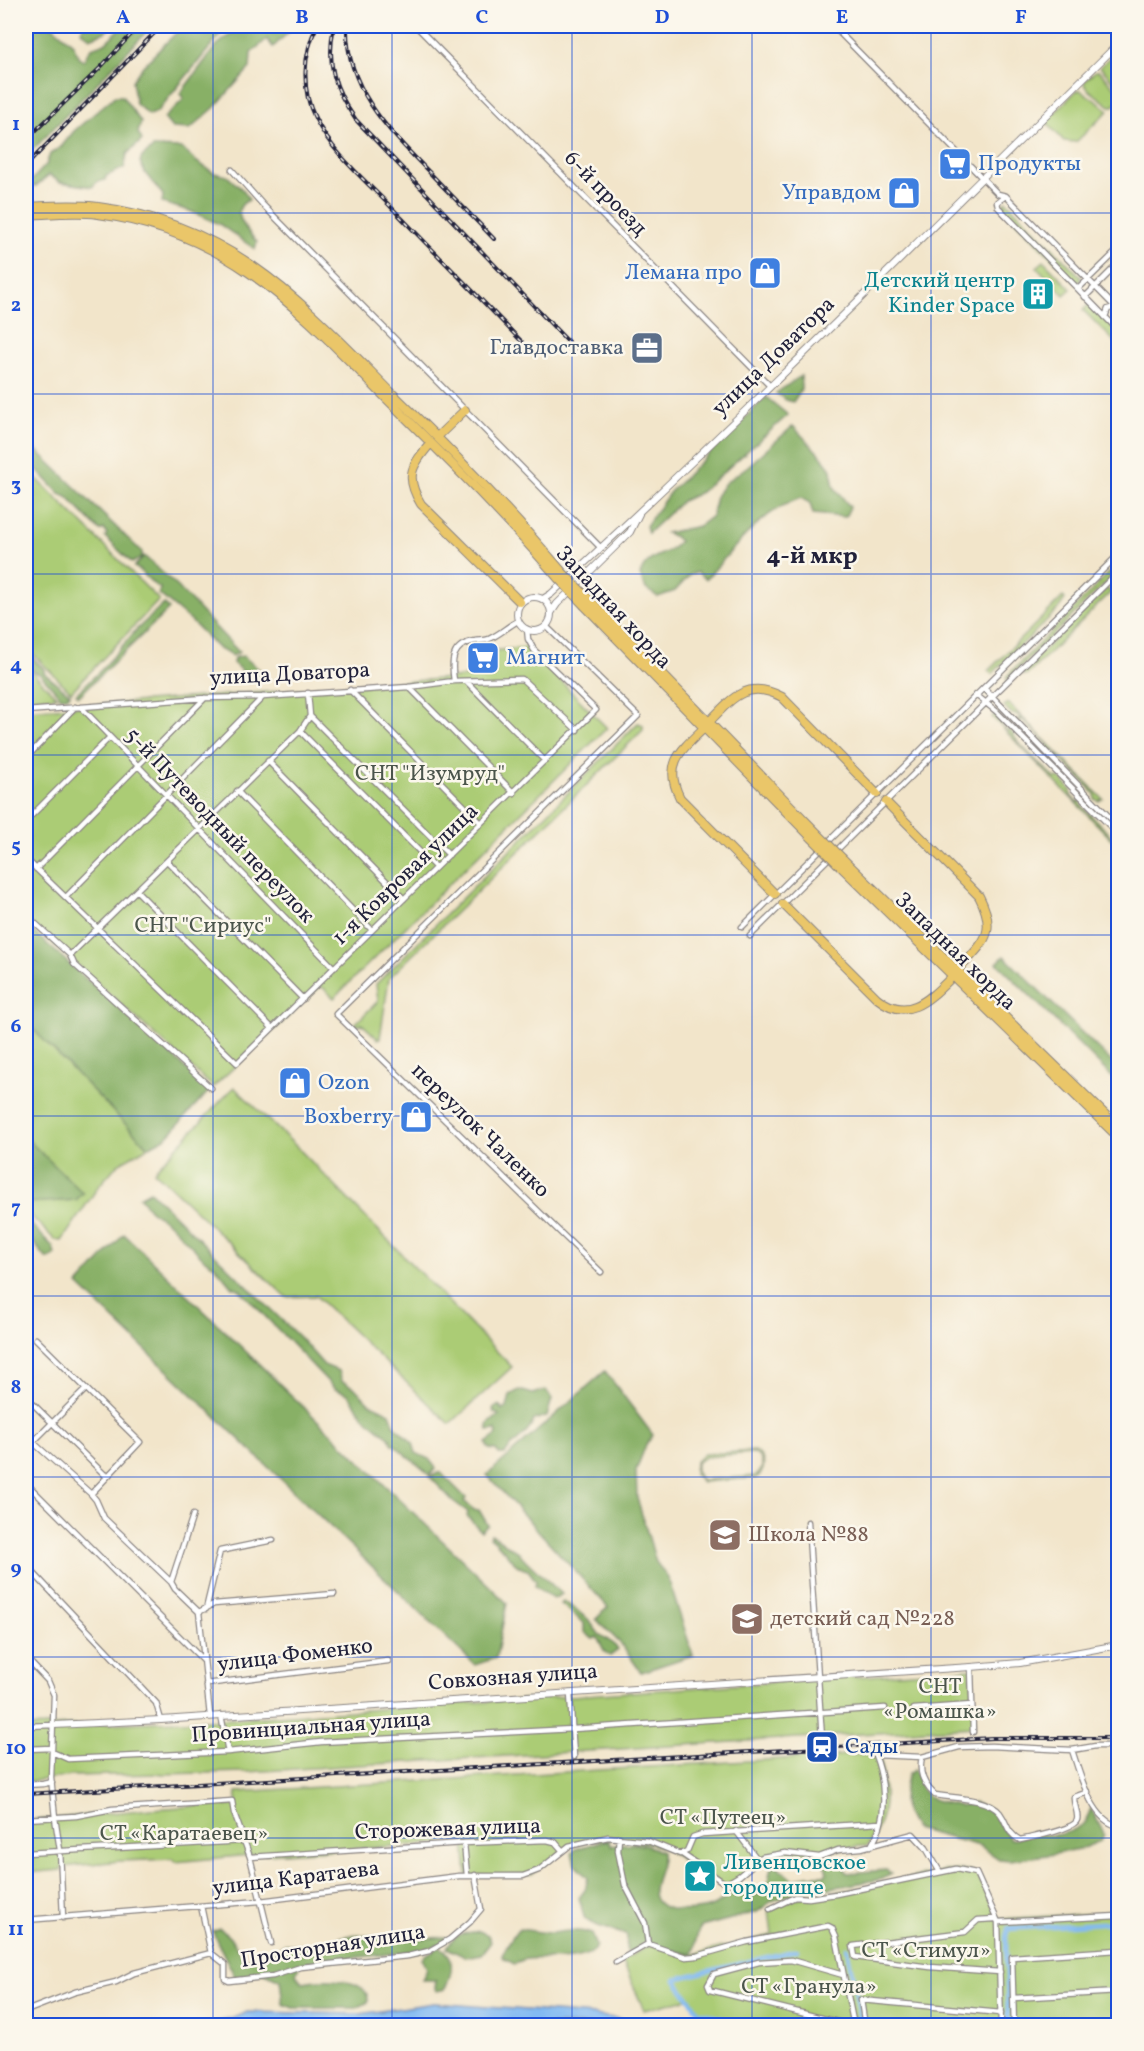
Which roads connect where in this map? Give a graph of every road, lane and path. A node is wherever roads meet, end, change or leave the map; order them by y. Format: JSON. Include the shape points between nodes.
{"nodes":[{"id":1,"x":416,"y":26,"type":"edge"},
{"id":2,"x":833,"y":26,"type":"edge"},
{"id":3,"x":1119,"y":44,"type":"edge"},
{"id":4,"x":232,"y":170,"type":"dead end"},
{"id":5,"x":983,"y":178,"type":"junction"},
{"id":6,"x":998,"y":194,"type":"junction"},
{"id":7,"x":1006,"y":196,"type":"junction"},
{"id":8,"x":997,"y":204,"type":"junction"},
{"id":9,"x":28,"y":211,"type":"edge"},
{"id":10,"x":1119,"y":250,"type":"edge"},
{"id":11,"x":1110,"y":258,"type":"junction"},
{"id":12,"x":1118,"y":264,"type":"edge"},
{"id":13,"x":1088,"y":279,"type":"junction"},
{"id":14,"x":1095,"y":287,"type":"junction"},
{"id":15,"x":1078,"y":290,"type":"junction"},
{"id":16,"x":1085,"y":297,"type":"junction"},
{"id":17,"x":1117,"y":309,"type":"edge"},
{"id":18,"x":1105,"y":316,"type":"junction"},
{"id":19,"x":1119,"y":330,"type":"edge"},
{"id":20,"x":770,"y":386,"type":"junction"},
{"id":21,"x":465,"y":410,"type":"junction"},
{"id":22,"x":434,"y":440,"type":"junction"},
{"id":23,"x":640,"y":511,"type":"junction"},
{"id":24,"x":601,"y":548,"type":"junction"},
{"id":25,"x":1119,"y":555,"type":"edge"},
{"id":26,"x":1119,"y":572,"type":"edge"},
{"id":27,"x":543,"y":599,"type":"junction"},
{"id":28,"x":520,"y":602,"type":"junction"},
{"id":29,"x":551,"y":613,"type":"junction"},
{"id":30,"x":518,"y":621,"type":"junction"},
{"id":31,"x":546,"y":626,"type":"junction"},
{"id":32,"x":526,"y":629,"type":"junction"},
{"id":33,"x":1000,"y":671,"type":"junction"},
{"id":34,"x":1009,"y":679,"type":"junction"},
{"id":35,"x":454,"y":681,"type":"junction"},
{"id":36,"x":466,"y":681,"type":"junction"},
{"id":37,"x":410,"y":687,"type":"junction"},
{"id":38,"x":984,"y":688,"type":"junction"},
{"id":39,"x":350,"y":690,"type":"junction"},
{"id":40,"x":308,"y":693,"type":"junction"},
{"id":41,"x":976,"y":695,"type":"junction"},
{"id":42,"x":992,"y":696,"type":"junction"},
{"id":43,"x":263,"y":697,"type":"junction"},
{"id":44,"x":206,"y":698,"type":"junction"},
{"id":45,"x":986,"y":702,"type":"junction"},
{"id":46,"x":78,"y":707,"type":"junction"},
{"id":47,"x":26,"y":711,"type":"edge"},
{"id":48,"x":310,"y":716,"type":"junction"},
{"id":49,"x":706,"y":726,"type":"junction"},
{"id":50,"x":577,"y":730,"type":"junction"},
{"id":51,"x":300,"y":731,"type":"junction"},
{"id":52,"x":110,"y":737,"type":"junction"},
{"id":53,"x":26,"y":758,"type":"edge"},
{"id":54,"x":268,"y":761,"type":"junction"},
{"id":55,"x":546,"y":762,"type":"junction"},
{"id":56,"x":138,"y":766,"type":"junction"},
{"id":57,"x":237,"y":791,"type":"junction"},
{"id":58,"x":513,"y":794,"type":"junction"},
{"id":59,"x":877,"y":794,"type":"junction"},
{"id":60,"x":167,"y":795,"type":"junction"},
{"id":61,"x":886,"y":802,"type":"junction"},
{"id":62,"x":26,"y":821,"type":"edge"},
{"id":63,"x":481,"y":823,"type":"junction"},
{"id":64,"x":1119,"y":826,"type":"edge"},
{"id":65,"x":199,"y":828,"type":"junction"},
{"id":66,"x":1119,"y":834,"type":"edge"},
{"id":67,"x":449,"y":855,"type":"junction"},
{"id":68,"x":26,"y":859,"type":"edge"},
{"id":69,"x":167,"y":861,"type":"junction"},
{"id":70,"x":435,"y":867,"type":"junction"},
{"id":71,"x":36,"y":869,"type":"junction"},
{"id":72,"x":137,"y":891,"type":"junction"},
{"id":73,"x":775,"y":894,"type":"junction"},
{"id":74,"x":66,"y":897,"type":"junction"},
{"id":75,"x":404,"y":899,"type":"junction"},
{"id":76,"x":783,"y":904,"type":"junction"},
{"id":77,"x":26,"y":915,"type":"edge"},
{"id":78,"x":99,"y":927,"type":"junction"},
{"id":79,"x":742,"y":927,"type":"dead end"},
{"id":80,"x":372,"y":930,"type":"junction"},
{"id":81,"x":750,"y":936,"type":"dead end"},
{"id":82,"x":70,"y":955,"type":"junction"},
{"id":83,"x":334,"y":968,"type":"junction"},
{"id":84,"x":956,"y":972,"type":"junction"},
{"id":85,"x":303,"y":999,"type":"junction"},
{"id":86,"x":272,"y":1028,"type":"junction"},
{"id":87,"x":211,"y":1088,"type":"dead end"},
{"id":88,"x":1119,"y":1126,"type":"edge"},
{"id":89,"x":1119,"y":1137,"type":"edge"},
{"id":90,"x":602,"y":1272,"type":"dead end"},
{"id":91,"x":36,"y":1339,"type":"dead end"},
{"id":92,"x":86,"y":1389,"type":"junction"},
{"id":93,"x":26,"y":1397,"type":"edge"},
{"id":94,"x":53,"y":1423,"type":"junction"},
{"id":95,"x":26,"y":1437,"type":"edge"},
{"id":96,"x":32,"y":1443,"type":"junction"},
{"id":97,"x":26,"y":1449,"type":"edge"},
{"id":98,"x":106,"y":1476,"type":"junction"},
{"id":99,"x":26,"y":1483,"type":"edge"},
{"id":100,"x":91,"y":1494,"type":"junction"},
{"id":101,"x":193,"y":1515,"type":"dead end"},
{"id":102,"x":808,"y":1522,"type":"dead end"},
{"id":103,"x":273,"y":1540,"type":"dead end"},
{"id":104,"x":26,"y":1565,"type":"edge"},
{"id":105,"x":171,"y":1582,"type":"junction"},
{"id":106,"x":334,"y":1594,"type":"dead end"},
{"id":107,"x":206,"y":1609,"type":"junction"},
{"id":108,"x":199,"y":1612,"type":"junction"},
{"id":109,"x":1119,"y":1645,"type":"edge"},
{"id":110,"x":26,"y":1658,"type":"edge"},
{"id":111,"x":204,"y":1661,"type":"junction"},
{"id":112,"x":388,"y":1661,"type":"dead end"},
{"id":113,"x":971,"y":1667,"type":"junction"},
{"id":114,"x":819,"y":1676,"type":"junction"},
{"id":115,"x":206,"y":1684,"type":"junction"},
{"id":116,"x":570,"y":1693,"type":"junction"},
{"id":117,"x":972,"y":1705,"type":"junction"},
{"id":118,"x":885,"y":1708,"type":"dead end"},
{"id":119,"x":914,"y":1709,"type":"dead end"},
{"id":120,"x":821,"y":1712,"type":"junction"},
{"id":121,"x":210,"y":1716,"type":"junction"},
{"id":122,"x":221,"y":1716,"type":"junction"},
{"id":123,"x":161,"y":1720,"type":"junction"},
{"id":124,"x":54,"y":1725,"type":"junction"},
{"id":125,"x":26,"y":1726,"type":"edge"},
{"id":126,"x":573,"y":1729,"type":"junction"},
{"id":127,"x":973,"y":1732,"type":"dead end"},
{"id":128,"x":822,"y":1739,"type":"dead end"},
{"id":129,"x":1119,"y":1746,"type":"edge"},
{"id":130,"x":26,"y":1749,"type":"edge"},
{"id":131,"x":52,"y":1750,"type":"junction"},
{"id":132,"x":1072,"y":1750,"type":"junction"},
{"id":133,"x":228,"y":1752,"type":"junction"},
{"id":134,"x":574,"y":1756,"type":"dead end"},
{"id":135,"x":922,"y":1757,"type":"junction"},
{"id":136,"x":52,"y":1782,"type":"junction"},
{"id":137,"x":26,"y":1785,"type":"edge"},
{"id":138,"x":1088,"y":1792,"type":"junction"},
{"id":139,"x":55,"y":1818,"type":"junction"},
{"id":140,"x":26,"y":1819,"type":"edge"},
{"id":141,"x":880,"y":1822,"type":"junction"},
{"id":142,"x":1119,"y":1826,"type":"edge"},
{"id":143,"x":736,"y":1831,"type":"junction"},
{"id":144,"x":619,"y":1837,"type":"junction"},
{"id":145,"x":244,"y":1841,"type":"junction"},
{"id":146,"x":464,"y":1843,"type":"junction"},
{"id":147,"x":871,"y":1846,"type":"junction"},
{"id":148,"x":60,"y":1850,"type":"junction"},
{"id":149,"x":562,"y":1850,"type":"junction"},
{"id":150,"x":26,"y":1853,"type":"edge"},
{"id":151,"x":682,"y":1854,"type":"junction"},
{"id":152,"x":250,"y":1857,"type":"junction"},
{"id":153,"x":758,"y":1860,"type":"junction"},
{"id":154,"x":940,"y":1872,"type":"junction"},
{"id":155,"x":466,"y":1875,"type":"junction"},
{"id":156,"x":475,"y":1875,"type":"junction"},
{"id":157,"x":260,"y":1901,"type":"junction"},
{"id":158,"x":201,"y":1906,"type":"junction"},
{"id":159,"x":770,"y":1909,"type":"dead end"},
{"id":160,"x":1119,"y":1916,"type":"edge"},
{"id":161,"x":63,"y":1918,"type":"junction"},
{"id":162,"x":26,"y":1920,"type":"edge"},
{"id":163,"x":997,"y":1921,"type":"junction"},
{"id":164,"x":271,"y":1943,"type":"dead end"},
{"id":165,"x":648,"y":1944,"type":"junction"},
{"id":166,"x":1119,"y":1950,"type":"edge"},
{"id":167,"x":211,"y":1953,"type":"junction"},
{"id":168,"x":616,"y":1962,"type":"dead end"},
{"id":169,"x":1000,"y":1972,"type":"junction"},
{"id":170,"x":843,"y":1975,"type":"junction"},
{"id":171,"x":1119,"y":1992,"type":"edge"},
{"id":172,"x":1014,"y":1998,"type":"junction"},
{"id":173,"x":26,"y":2011,"type":"edge"},
{"id":174,"x":1001,"y":2013,"type":"junction"},
{"id":175,"x":854,"y":2025,"type":"edge"},
{"id":176,"x":865,"y":2025,"type":"edge"},
{"id":177,"x":1002,"y":2025,"type":"edge"},
{"id":178,"x":1014,"y":2025,"type":"edge"}],
"edges":[{"from":1,"to":20,"type":"street","name":"6-й проезд"},
{"from":2,"to":5,"type":"street"},
{"from":3,"to":5,"type":"street","name":"улица Доватора"},
{"from":4,"to":21,"type":"street"},
{"from":5,"to":6,"type":"street"},
{"from":5,"to":20,"type":"street","name":"улица Доватора"},
{"from":6,"to":7,"type":"street"},
{"from":6,"to":8,"type":"street"},
{"from":7,"to":8,"type":"street"},
{"from":7,"to":13,"type":"street"},
{"from":8,"to":15,"type":"street"},
{"from":9,"to":22,"type":"highway","name":"Западная хорда","via":[[95,206],[134,212],[218,243],[290,293]]},
{"from":10,"to":11,"type":"street"},
{"from":11,"to":12,"type":"street"},
{"from":11,"to":13,"type":"street"},
{"from":12,"to":14,"type":"street"},
{"from":13,"to":14,"type":"street"},
{"from":13,"to":15,"type":"street"},
{"from":14,"to":16,"type":"street"},
{"from":14,"to":17,"type":"street"},
{"from":15,"to":16,"type":"street"},
{"from":16,"to":18,"type":"street"},
{"from":17,"to":18,"type":"street","via":[[1108,309]]},
{"from":18,"to":19,"type":"street"},
{"from":20,"to":23,"type":"street","name":"улица Доватора"},
{"from":21,"to":22,"type":"highway"},
{"from":21,"to":24,"type":"street"},
{"from":22,"to":28,"type":"highway","via":[[413,468],[415,494]]},
{"from":22,"to":49,"type":"highway","name":"Западная хорда","bridge":true,"via":[[531,535],[561,575]]},
{"from":23,"to":24,"type":"street","name":"улица Доватора"},
{"from":23,"to":29,"type":"street","name":"улица Доватора","via":[[630,532]]},
{"from":24,"to":27,"type":"street","name":"улица Доватора"},
{"from":25,"to":33,"type":"street"},
{"from":26,"to":34,"type":"street"},
{"from":27,"to":28,"type":"street","via":[[533,596]]},
{"from":27,"to":29,"type":"street"},
{"from":28,"to":30,"type":"street"},
{"from":29,"to":31,"type":"street"},
{"from":30,"to":32,"type":"street"},
{"from":30,"to":35,"type":"street","via":[[495,636],[465,644],[457,651],[452,665]]},
{"from":31,"to":32,"type":"street","via":[[535,631]]},
{"from":31,"to":90,"type":"street","name":"переулок Чаленко","via":[[638,716],[336,1014]]},
{"from":32,"to":50,"type":"street","name":"1-я Ковровая улица","via":[[534,650],[597,710]]},
{"from":33,"to":34,"type":"street"},
{"from":33,"to":38,"type":"street"},
{"from":34,"to":42,"type":"street"},
{"from":35,"to":36,"type":"street","name":"улица Доватора"},
{"from":35,"to":37,"type":"street","name":"улица Доватора"},
{"from":36,"to":50,"type":"street","name":"улица Доватора","via":[[522,679]]},
{"from":36,"to":55,"type":"street"},
{"from":37,"to":39,"type":"street","name":"улица Доватора"},
{"from":37,"to":58,"type":"street"},
{"from":38,"to":41,"type":"street"},
{"from":38,"to":42,"type":"street"},
{"from":39,"to":40,"type":"street","name":"улица Доватора"},
{"from":39,"to":63,"type":"street"},
{"from":40,"to":43,"type":"street","name":"улица Доватора"},
{"from":40,"to":48,"type":"street"},
{"from":41,"to":45,"type":"street"},
{"from":41,"to":59,"type":"street"},
{"from":42,"to":45,"type":"street"},
{"from":42,"to":64,"type":"street"},
{"from":43,"to":44,"type":"street","name":"улица Доватора"},
{"from":43,"to":60,"type":"street"},
{"from":44,"to":46,"type":"street","name":"улица Доватора"},
{"from":44,"to":56,"type":"street"},
{"from":45,"to":61,"type":"street"},
{"from":45,"to":66,"type":"street"},
{"from":46,"to":47,"type":"street","name":"улица Доватора"},
{"from":46,"to":52,"type":"street","name":"5-й Путеводный переулок"},
{"from":46,"to":53,"type":"street"},
{"from":48,"to":51,"type":"street"},
{"from":48,"to":67,"type":"street"},
{"from":49,"to":59,"type":"highway","via":[[743,692],[765,689],[782,697]]},
{"from":49,"to":73,"type":"highway","via":[[678,757],[673,768],[673,786],[680,798]]},
{"from":49,"to":84,"type":"highway","name":"Западная хорда","bridge":true},
{"from":50,"to":55,"type":"street","name":"1-я Ковровая улица"},
{"from":51,"to":54,"type":"street"},
{"from":51,"to":70,"type":"street"},
{"from":52,"to":56,"type":"street","name":"5-й Путеводный переулок"},
{"from":52,"to":62,"type":"street"},
{"from":54,"to":57,"type":"street"},
{"from":54,"to":75,"type":"street"},
{"from":55,"to":58,"type":"street","name":"1-я Ковровая улица"},
{"from":56,"to":60,"type":"street","name":"5-й Путеводный переулок"},
{"from":56,"to":71,"type":"street"},
{"from":57,"to":65,"type":"street"},
{"from":57,"to":80,"type":"street"},
{"from":58,"to":63,"type":"street","name":"1-я Ковровая улица"},
{"from":59,"to":73,"type":"street"},
{"from":60,"to":65,"type":"street","name":"5-й Путеводный переулок"},
{"from":60,"to":74,"type":"street"},
{"from":61,"to":76,"type":"street"},
{"from":61,"to":84,"type":"highway","via":[[979,896],[985,908],[989,919],[982,945]]},
{"from":63,"to":67,"type":"street","name":"1-я Ковровая улица"},
{"from":65,"to":69,"type":"street"},
{"from":65,"to":83,"type":"street","name":"5-й Путеводный переулок"},
{"from":67,"to":70,"type":"street","name":"1-я Ковровая улица"},
{"from":68,"to":71,"type":"street"},
{"from":69,"to":72,"type":"street"},
{"from":69,"to":85,"type":"street"},
{"from":70,"to":75,"type":"street","name":"1-я Ковровая улица"},
{"from":71,"to":74,"type":"street"},
{"from":72,"to":78,"type":"street"},
{"from":72,"to":86,"type":"street"},
{"from":73,"to":79,"type":"street"},
{"from":74,"to":78,"type":"street"},
{"from":75,"to":80,"type":"street","name":"1-я Ковровая улица"},
{"from":76,"to":81,"type":"street"},
{"from":76,"to":84,"type":"highway","via":[[877,998],[892,1007],[915,1007]]},
{"from":77,"to":82,"type":"street"},
{"from":78,"to":82,"type":"street"},
{"from":78,"to":86,"type":"street","name":"1-я Ковровая улица","via":[[237,1063]]},
{"from":80,"to":83,"type":"street","name":"1-я Ковровая улица"},
{"from":82,"to":87,"type":"street","via":[[74,964]]},
{"from":83,"to":85,"type":"street","name":"1-я Ковровая улица"},
{"from":84,"to":88,"type":"highway","name":"Западная хорда"},
{"from":84,"to":89,"type":"highway","name":"Западная хорда"},
{"from":85,"to":86,"type":"street","name":"1-я Ковровая улица"},
{"from":91,"to":92,"type":"street"},
{"from":92,"to":94,"type":"street"},
{"from":92,"to":98,"type":"street","via":[[140,1442]]},
{"from":93,"to":94,"type":"street"},
{"from":94,"to":96,"type":"street"},
{"from":94,"to":98,"type":"street"},
{"from":95,"to":96,"type":"street"},
{"from":96,"to":97,"type":"street"},
{"from":96,"to":100,"type":"street"},
{"from":98,"to":100,"type":"street"},
{"from":99,"to":111,"type":"street"},
{"from":100,"to":105,"type":"street","via":[[104,1518]]},
{"from":101,"to":105,"type":"street"},
{"from":102,"to":114,"type":"street"},
{"from":103,"to":107,"type":"street","via":[[220,1551]]},
{"from":104,"to":123,"type":"street","via":[[152,1698]]},
{"from":105,"to":108,"type":"street"},
{"from":106,"to":107,"type":"street","via":[[214,1604]]},
{"from":107,"to":108,"type":"street"},
{"from":108,"to":111,"type":"street"},
{"from":109,"to":113,"type":"street","name":"Совхозная улица","via":[[1020,1663]]},
{"from":110,"to":124,"type":"street","via":[[48,1681],[54,1695]]},
{"from":111,"to":115,"type":"street"},
{"from":112,"to":115,"type":"street","name":"улица Фоменко"},
{"from":113,"to":114,"type":"street","name":"Совхозная улица"},
{"from":113,"to":117,"type":"street"},
{"from":114,"to":116,"type":"street","name":"Совхозная улица"},
{"from":114,"to":120,"type":"street"},
{"from":115,"to":121,"type":"street"},
{"from":116,"to":122,"type":"street","name":"Совхозная улица"},
{"from":116,"to":126,"type":"street"},
{"from":117,"to":119,"type":"street"},
{"from":117,"to":127,"type":"street"},
{"from":118,"to":120,"type":"street","name":"Провинциальная улица"},
{"from":120,"to":126,"type":"street","name":"Провинциальная улица"},
{"from":120,"to":128,"type":"street"},
{"from":121,"to":122,"type":"street","name":"Совхозная улица"},
{"from":121,"to":123,"type":"street","name":"Совхозная улица"},
{"from":122,"to":133,"type":"street"},
{"from":123,"to":124,"type":"street","name":"Совхозная улица"},
{"from":124,"to":125,"type":"street","name":"Совхозная улица"},
{"from":124,"to":131,"type":"street"},
{"from":126,"to":133,"type":"street","name":"Провинциальная улица","via":[[321,1742]]},
{"from":126,"to":134,"type":"street"},
{"from":129,"to":132,"type":"street"},
{"from":130,"to":131,"type":"street","name":"Провинциальная улица"},
{"from":131,"to":133,"type":"street","name":"Провинциальная улица","via":[[68,1759]]},
{"from":131,"to":136,"type":"street"},
{"from":132,"to":135,"type":"street","via":[[958,1747]]},
{"from":132,"to":138,"type":"street"},
{"from":135,"to":138,"type":"street","via":[[922,1779],[936,1795],[983,1802],[999,1812],[1006,1827],[1020,1840],[1076,1823],[1074,1797]]},
{"from":135,"to":141,"type":"street","via":[[875,1755],[885,1801]]},
{"from":136,"to":137,"type":"street"},
{"from":136,"to":139,"type":"street"},
{"from":138,"to":142,"type":"street","via":[[1102,1819]]},
{"from":139,"to":140,"type":"street"},
{"from":139,"to":145,"type":"street","via":[[112,1809],[232,1801]]},
{"from":139,"to":148,"type":"street"},
{"from":141,"to":143,"type":"street"},
{"from":141,"to":147,"type":"street"},
{"from":143,"to":151,"type":"street","via":[[693,1837]]},
{"from":143,"to":153,"type":"street"},
{"from":144,"to":149,"type":"street","name":"Сторожевая улица","via":[[599,1838]]},
{"from":144,"to":151,"type":"street","name":"Сторожевая улица","via":[[648,1841]]},
{"from":144,"to":165,"type":"street","via":[[625,1885],[645,1923]]},
{"from":145,"to":148,"type":"street"},
{"from":145,"to":152,"type":"street"},
{"from":146,"to":149,"type":"street","name":"Сторожевая улица","via":[[547,1840]]},
{"from":146,"to":152,"type":"street","name":"Сторожевая улица"},
{"from":146,"to":155,"type":"street"},
{"from":147,"to":153,"type":"street","via":[[819,1857],[785,1853]]},
{"from":147,"to":154,"type":"street","via":[[914,1834]]},
{"from":148,"to":150,"type":"street"},
{"from":148,"to":161,"type":"street"},
{"from":149,"to":156,"type":"street","name":"улица Каратаева","via":[[539,1870],[523,1876]]},
{"from":151,"to":153,"type":"street","name":"Сторожевая улица","via":[[726,1884]]},
{"from":152,"to":157,"type":"street"},
{"from":154,"to":159,"type":"street","via":[[836,1894],[795,1897]]},
{"from":154,"to":163,"type":"street","via":[[959,1869],[976,1873]]},
{"from":155,"to":156,"type":"street","name":"улица Каратаева"},
{"from":155,"to":157,"type":"street","name":"улица Каратаева"},
{"from":156,"to":167,"type":"street","name":"Просторная улица","via":[[482,1906],[478,1913],[450,1939],[422,1954],[301,1967],[273,1976],[228,1981],[225,1964]]},
{"from":157,"to":158,"type":"street","name":"улица Каратаева"},
{"from":157,"to":164,"type":"street"},
{"from":158,"to":161,"type":"street","name":"улица Каратаева"},
{"from":158,"to":167,"type":"street"},
{"from":160,"to":163,"type":"street"},
{"from":161,"to":162,"type":"street","name":"улица Каратаева"},
{"from":163,"to":169,"type":"street"},
{"from":163,"to":169,"type":"street","via":[[978,1920],[965,1932],[853,1946],[855,1957]]},
{"from":165,"to":168,"type":"street"},
{"from":165,"to":170,"type":"street","via":[[686,1957],[697,1956],[828,1926],[836,1937]]},
{"from":166,"to":172,"type":"street","via":[[1012,1957]]},
{"from":167,"to":173,"type":"street","name":"Просторная улица","via":[[134,1973]]},
{"from":169,"to":174,"type":"street"},
{"from":170,"to":175,"type":"street"},
{"from":170,"to":175,"type":"street","via":[[791,1960],[759,1962],[714,1974],[708,1985],[710,1990]]},
{"from":171,"to":172,"type":"street"},
{"from":172,"to":178,"type":"street"},
{"from":174,"to":176,"type":"street","via":[[861,2000]]},
{"from":174,"to":177,"type":"street"}]}
